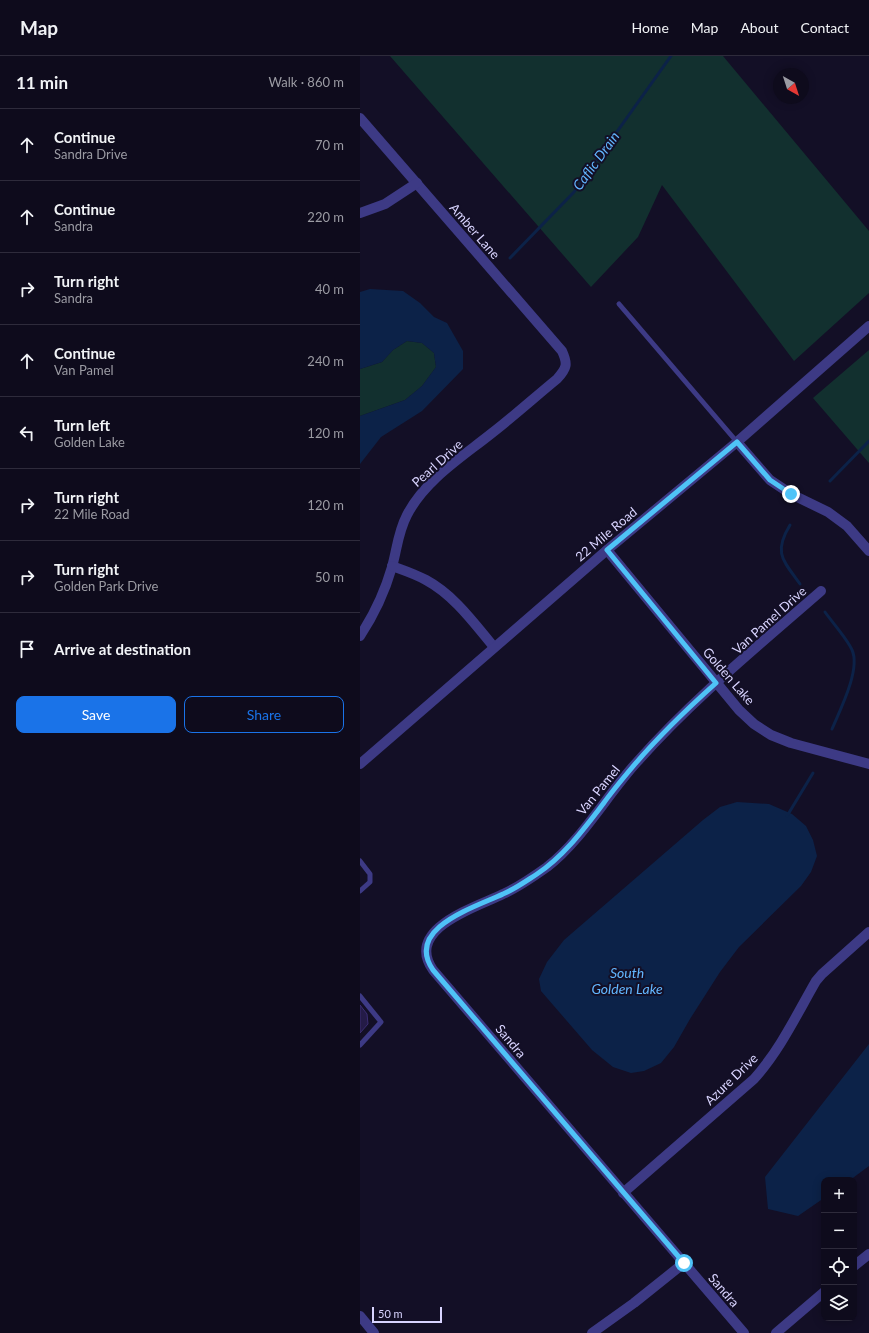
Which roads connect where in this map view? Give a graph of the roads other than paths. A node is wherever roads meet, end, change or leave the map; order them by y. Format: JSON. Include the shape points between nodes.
{"nodes":[{"id":1,"x":360,"y":118,"type":"edge"},
{"id":2,"x":417,"y":183,"type":"junction"},
{"id":3,"x":360,"y":213,"type":"edge"},
{"id":4,"x":619,"y":304,"type":"dead end"},
{"id":5,"x":869,"y":326,"type":"edge"},
{"id":6,"x":566,"y":364,"type":"joint"},
{"id":7,"x":737,"y":442,"type":"junction"},
{"id":8,"x":607,"y":550,"type":"junction"},
{"id":9,"x":869,"y":551,"type":"edge"},
{"id":10,"x":392,"y":566,"type":"junction"},
{"id":11,"x":821,"y":591,"type":"dead end"},
{"id":12,"x":360,"y":636,"type":"edge"},
{"id":13,"x":494,"y":647,"type":"junction"},
{"id":14,"x":734,"y":668,"type":"joint"},
{"id":15,"x":716,"y":683,"type":"junction"},
{"id":16,"x":360,"y":764,"type":"edge"},
{"id":17,"x":869,"y":764,"type":"edge"},
{"id":18,"x":360,"y":861,"type":"edge"},
{"id":19,"x":360,"y":891,"type":"edge"},
{"id":20,"x":470,"y":909,"type":"joint"},
{"id":21,"x":869,"y":932,"type":"edge"},
{"id":22,"x":360,"y":996,"type":"edge"},
{"id":23,"x":360,"y":1045,"type":"edge"},
{"id":24,"x":623,"y":1193,"type":"junction"},
{"id":25,"x":869,"y":1254,"type":"edge"},
{"id":26,"x":684,"y":1263,"type":"junction"},
{"id":27,"x":857,"y":1264,"type":"edge"},
{"id":28,"x":821,"y":1295,"type":"edge"},
{"id":29,"x":360,"y":1316,"type":"edge"},
{"id":30,"x":374,"y":1333,"type":"edge"},
{"id":31,"x":592,"y":1333,"type":"edge"},
{"id":32,"x":744,"y":1333,"type":"edge"},
{"id":33,"x":776,"y":1333,"type":"edge"}],
"edges":[{"from":1,"to":2,"type":"street","name":"Amber Lane"},
{"from":2,"to":3,"type":"street","via":[[385,204]]},
{"from":2,"to":6,"type":"street","name":"Amber Lane","via":[[562,352]]},
{"from":4,"to":7,"type":"lane"},
{"from":5,"to":7,"type":"street","name":"22 Mile Road"},
{"from":6,"to":10,"type":"street","name":"Pearl Drive","via":[[557,379],[452,465],[419,496],[402,525]]},
{"from":7,"to":8,"type":"street","name":"22 Mile Road"},
{"from":7,"to":9,"type":"street","via":[[770,480],[848,526]]},
{"from":8,"to":13,"type":"street","name":"22 Mile Road"},
{"from":8,"to":15,"type":"street","name":"Golden Lake"},
{"from":10,"to":12,"type":"street","name":"Pearl Drive","via":[[382,594]]},
{"from":10,"to":13,"type":"street","via":[[439,588],[465,612]]},
{"from":11,"to":14,"type":"street","name":"Van Pamel Drive"},
{"from":13,"to":16,"type":"street","name":"22 Mile Road"},
{"from":14,"to":15,"type":"street","name":"Van Pamel"},
{"from":15,"to":17,"type":"street","name":"Golden Lake","via":[[754,724],[772,735],[791,743]]},
{"from":15,"to":20,"type":"street","name":"Van Pamel","via":[[686,710],[637,762],[561,855],[513,890]]},
{"from":18,"to":19,"type":"lane","via":[[370,874],[370,882]]},
{"from":20,"to":24,"type":"street","name":"Sandra","via":[[453,917],[434,933],[426,950],[428,963]]},
{"from":21,"to":24,"type":"street","name":"Azure Drive","via":[[816,981],[765,1067]]},
{"from":22,"to":23,"type":"lane","via":[[381,1022]]},
{"from":24,"to":26,"type":"street","name":"Sandra"},
{"from":25,"to":27,"type":"street"},
{"from":26,"to":31,"type":"street"},
{"from":26,"to":32,"type":"street","name":"Sandra"},
{"from":28,"to":33,"type":"street"},
{"from":29,"to":30,"type":"street"}]}
